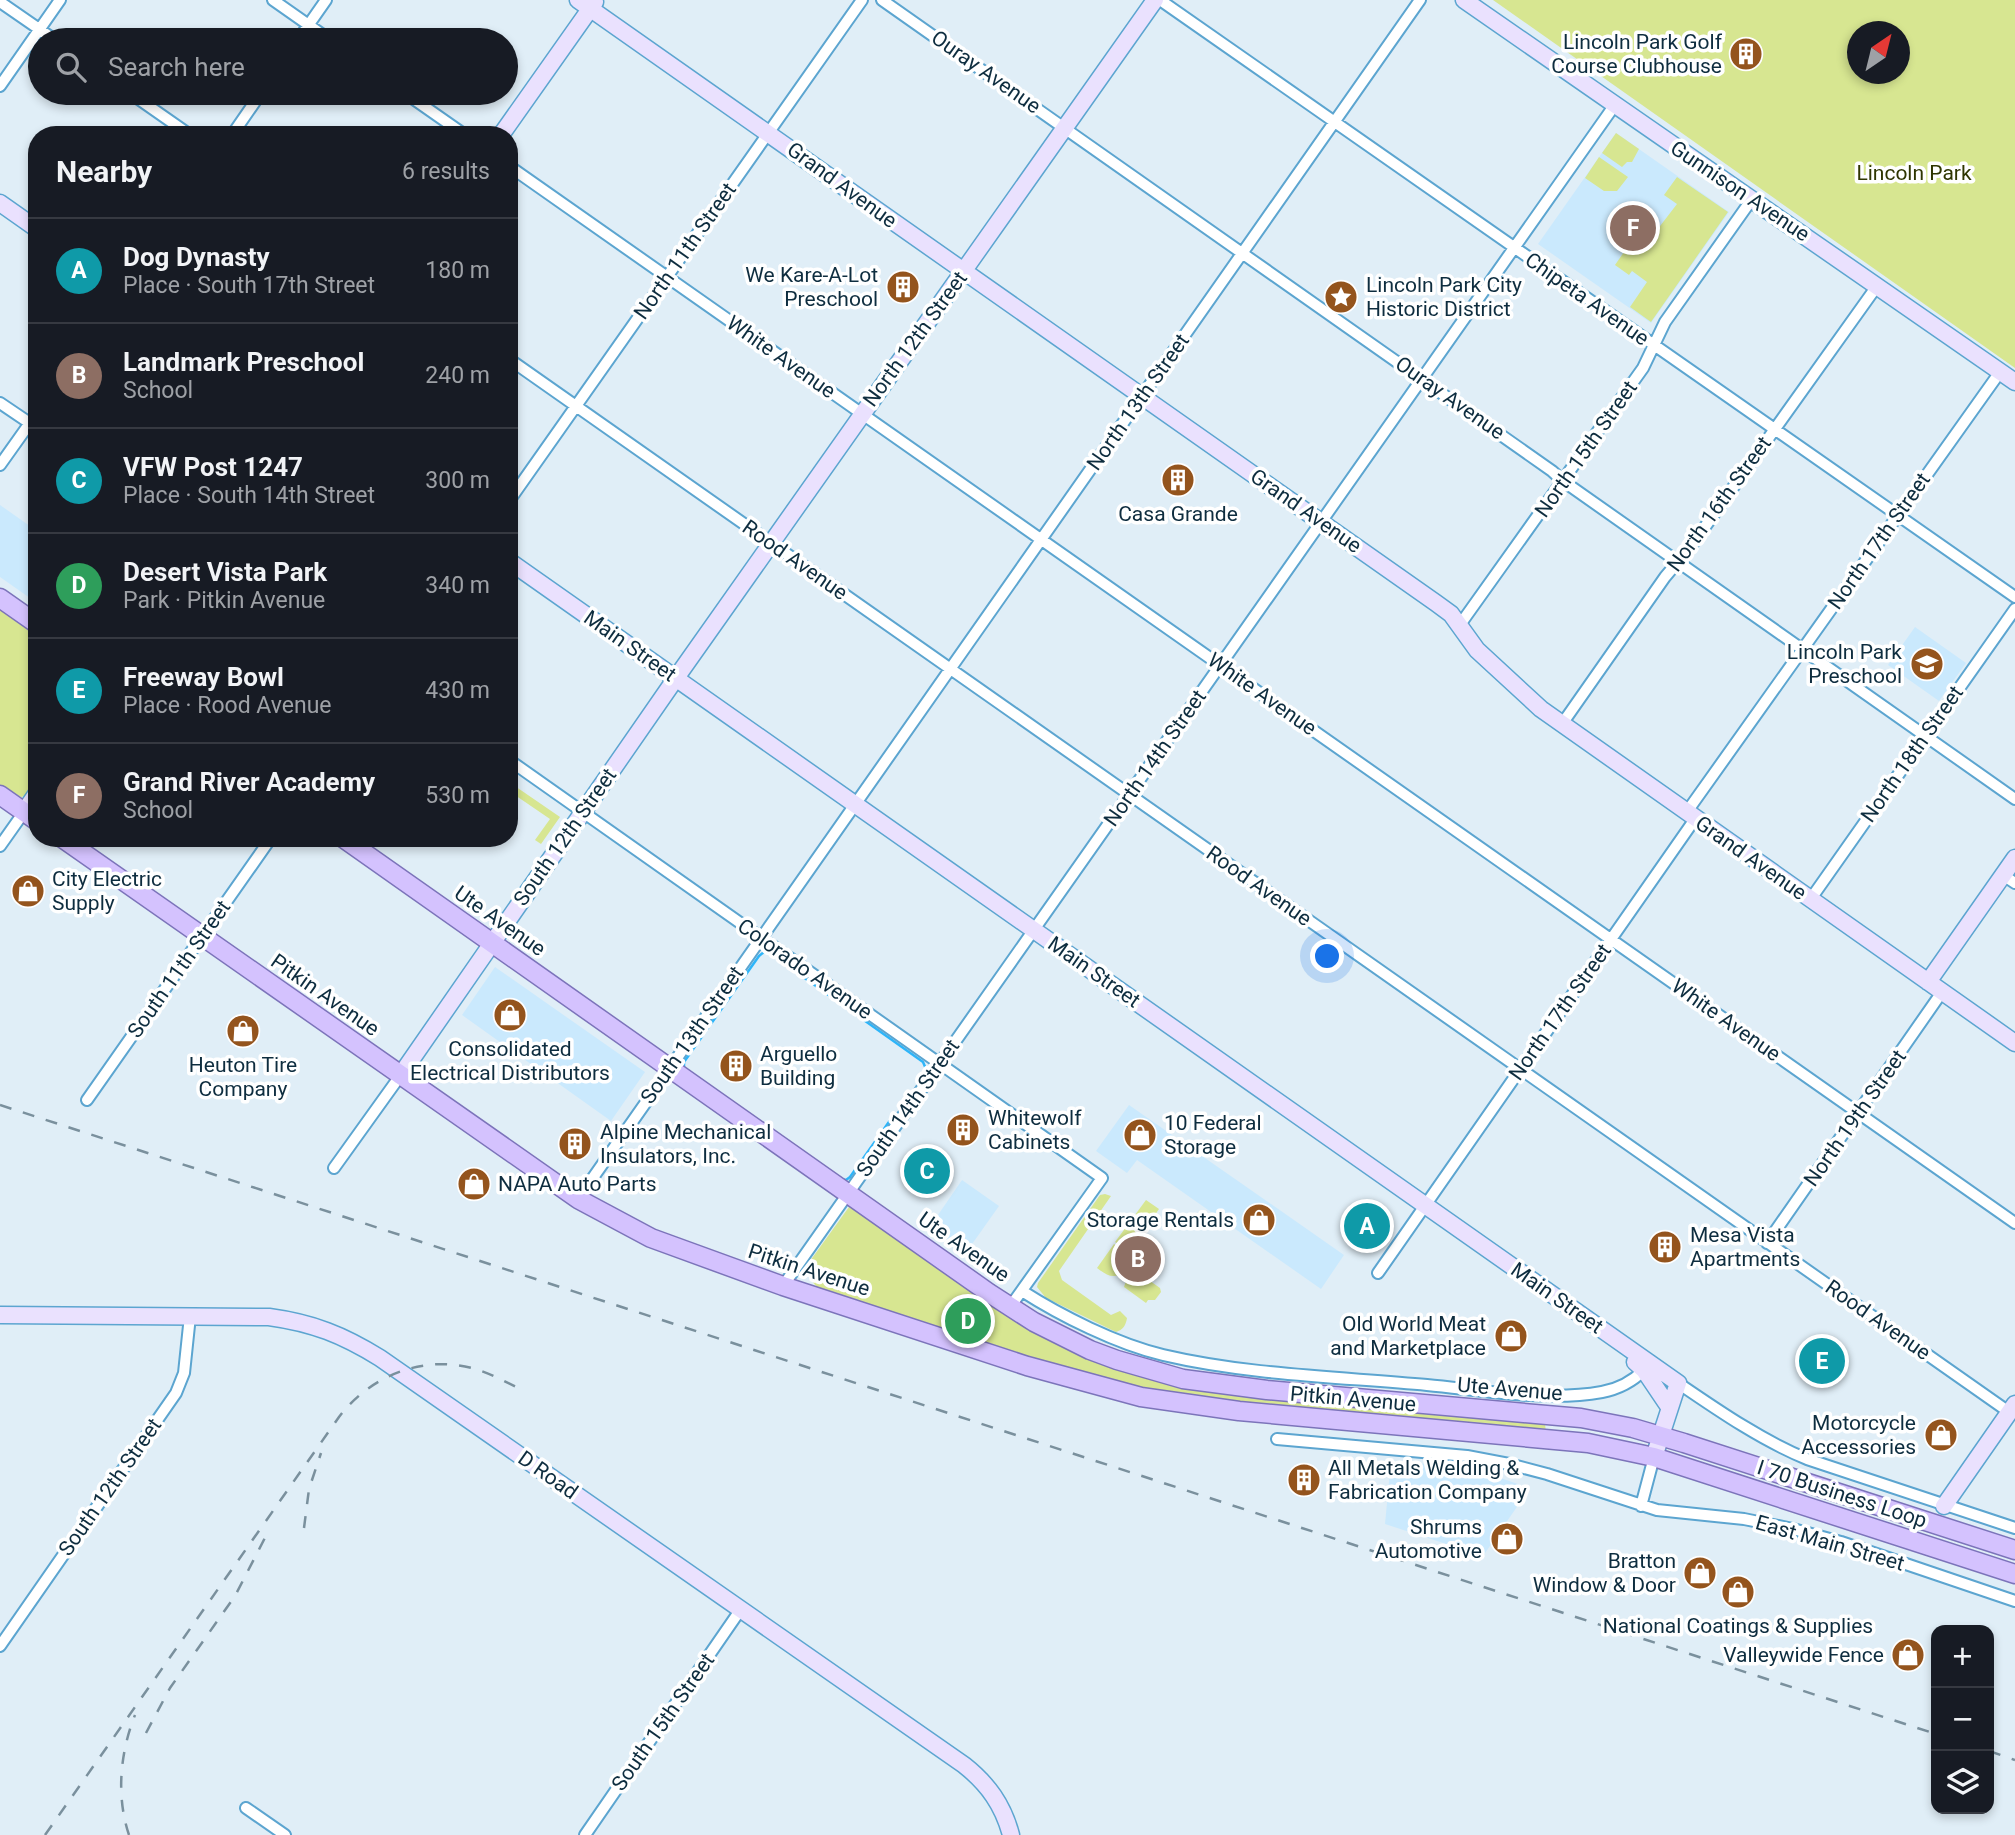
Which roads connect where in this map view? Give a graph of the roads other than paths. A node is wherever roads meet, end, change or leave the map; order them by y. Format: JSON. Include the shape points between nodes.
{"nodes":[{"id":1,"x":60,"y":0,"type":"edge"},
{"id":2,"x":273,"y":0,"type":"edge"},
{"id":3,"x":326,"y":0,"type":"edge"},
{"id":4,"x":862,"y":0,"type":"edge"},
{"id":5,"x":883,"y":0,"type":"edge"},
{"id":6,"x":1157,"y":0,"type":"edge"},
{"id":7,"x":1420,"y":0,"type":"edge"},
{"id":8,"x":1464,"y":0,"type":"edge"},
{"id":9,"x":0,"y":2,"type":"edge"},
{"id":10,"x":588,"y":3,"type":"edge"},
{"id":11,"x":309,"y":25,"type":"junction"},
{"id":12,"x":38,"y":28,"type":"edge"},
{"id":13,"x":40,"y":28,"type":"edge"},
{"id":14,"x":307,"y":28,"type":"edge"},
{"id":15,"x":313,"y":28,"type":"edge"},
{"id":16,"x":28,"y":45,"type":"edge"},
{"id":17,"x":0,"y":86,"type":"edge"},
{"id":18,"x":147,"y":105,"type":"edge"},
{"id":19,"x":253,"y":105,"type":"edge"},
{"id":20,"x":422,"y":105,"type":"edge"},
{"id":21,"x":1614,"y":106,"type":"junction"},
{"id":22,"x":1334,"y":122,"type":"junction"},
{"id":23,"x":177,"y":126,"type":"edge"},
{"id":24,"x":238,"y":126,"type":"edge"},
{"id":25,"x":452,"y":126,"type":"edge"},
{"id":26,"x":508,"y":126,"type":"edge"},
{"id":27,"x":1065,"y":128,"type":"junction"},
{"id":28,"x":768,"y":132,"type":"junction"},
{"id":29,"x":518,"y":172,"type":"edge"},
{"id":30,"x":1752,"y":199,"type":"junction"},
{"id":31,"x":0,"y":203,"type":"edge"},
{"id":32,"x":28,"y":223,"type":"edge"},
{"id":33,"x":1514,"y":248,"type":"junction"},
{"id":34,"x":1243,"y":253,"type":"junction"},
{"id":35,"x":964,"y":271,"type":"junction"},
{"id":36,"x":667,"y":277,"type":"junction"},
{"id":37,"x":1877,"y":286,"type":"junction"},
{"id":38,"x":1653,"y":345,"type":"junction"},
{"id":39,"x":518,"y":365,"type":"edge"},
{"id":40,"x":2000,"y":372,"type":"junction"},
{"id":41,"x":1422,"y":379,"type":"junction"},
{"id":42,"x":2015,"y":382,"type":"edge"},
{"id":43,"x":1142,"y":396,"type":"junction"},
{"id":44,"x":0,"y":402,"type":"edge"},
{"id":45,"x":576,"y":406,"type":"junction"},
{"id":46,"x":862,"y":414,"type":"junction"},
{"id":47,"x":28,"y":422,"type":"edge"},
{"id":48,"x":1774,"y":429,"type":"junction"},
{"id":49,"x":28,"y":432,"type":"edge"},
{"id":50,"x":0,"y":466,"type":"edge"},
{"id":51,"x":1563,"y":481,"type":"junction"},
{"id":52,"x":518,"y":488,"type":"edge"},
{"id":53,"x":1897,"y":516,"type":"junction"},
{"id":54,"x":1321,"y":522,"type":"junction"},
{"id":55,"x":1041,"y":539,"type":"junction"},
{"id":56,"x":772,"y":543,"type":"junction"},
{"id":57,"x":1677,"y":562,"type":"junction"},
{"id":58,"x":518,"y":567,"type":"edge"},
{"id":59,"x":2015,"y":597,"type":"edge"},
{"id":60,"x":0,"y":598,"type":"edge"},
{"id":61,"x":2015,"y":609,"type":"edge"},
{"id":62,"x":28,"y":618,"type":"edge"},
{"id":63,"x":1460,"y":626,"type":"junction"},
{"id":64,"x":1802,"y":649,"type":"junction"},
{"id":65,"x":1220,"y":665,"type":"junction"},
{"id":66,"x":950,"y":669,"type":"junction"},
{"id":67,"x":676,"y":678,"type":"junction"},
{"id":68,"x":1562,"y":724,"type":"junction"},
{"id":69,"x":1925,"y":736,"type":"junction"},
{"id":70,"x":518,"y":766,"type":"edge"},
{"id":71,"x":0,"y":795,"type":"edge"},
{"id":72,"x":1129,"y":795,"type":"junction"},
{"id":73,"x":2015,"y":799,"type":"edge"},
{"id":74,"x":855,"y":803,"type":"junction"},
{"id":75,"x":583,"y":812,"type":"junction"},
{"id":76,"x":28,"y":815,"type":"edge"},
{"id":77,"x":1690,"y":816,"type":"junction"},
{"id":78,"x":28,"y":818,"type":"edge"},
{"id":79,"x":0,"y":846,"type":"edge"},
{"id":80,"x":75,"y":847,"type":"edge"},
{"id":81,"x":265,"y":847,"type":"edge"},
{"id":82,"x":356,"y":847,"type":"edge"},
{"id":83,"x":2015,"y":858,"type":"edge"},
{"id":84,"x":2009,"y":879,"type":"edge"},
{"id":85,"x":1810,"y":900,"type":"junction"},
{"id":86,"x":1034,"y":930,"type":"junction"},
{"id":87,"x":202,"y":937,"type":"junction"},
{"id":88,"x":760,"y":937,"type":"junction"},
{"id":89,"x":1611,"y":939,"type":"junction"},
{"id":90,"x":491,"y":943,"type":"junction"},
{"id":91,"x":1928,"y":982,"type":"junction"},
{"id":92,"x":1942,"y":992,"type":"junction"},
{"id":93,"x":2015,"y":1043,"type":"edge"},
{"id":94,"x":940,"y":1064,"type":"junction"},
{"id":95,"x":669,"y":1068,"type":"junction"},
{"id":96,"x":1520,"y":1069,"type":"junction"},
{"id":97,"x":400,"y":1076,"type":"junction"},
{"id":98,"x":87,"y":1100,"type":"dead end"},
{"id":99,"x":1858,"y":1113,"type":"junction"},
{"id":100,"x":334,"y":1168,"type":"dead end"},
{"id":101,"x":848,"y":1194,"type":"junction"},
{"id":102,"x":578,"y":1199,"type":"junction"},
{"id":103,"x":1425,"y":1205,"type":"junction"},
{"id":104,"x":2015,"y":1223,"type":"edge"},
{"id":105,"x":1767,"y":1242,"type":"junction"},
{"id":106,"x":1378,"y":1273,"type":"dead end"},
{"id":107,"x":783,"y":1286,"type":"junction"},
{"id":108,"x":1022,"y":1291,"type":"junction"},
{"id":109,"x":1010,"y":1307,"type":"junction"},
{"id":110,"x":1572,"y":1308,"type":"junction"},
{"id":111,"x":0,"y":1315,"type":"edge"},
{"id":112,"x":190,"y":1316,"type":"junction"},
{"id":113,"x":1644,"y":1370,"type":"junction"},
{"id":114,"x":1678,"y":1383,"type":"junction"},
{"id":115,"x":1669,"y":1407,"type":"junction"},
{"id":116,"x":2012,"y":1408,"type":"edge"},
{"id":117,"x":1661,"y":1435,"type":"junction"},
{"id":118,"x":1278,"y":1440,"type":"dead end"},
{"id":119,"x":1654,"y":1457,"type":"junction"},
{"id":120,"x":1642,"y":1506,"type":"junction"},
{"id":121,"x":1944,"y":1506,"type":"junction"},
{"id":122,"x":2015,"y":1528,"type":"edge"},
{"id":123,"x":2015,"y":1550,"type":"edge"},
{"id":124,"x":2015,"y":1574,"type":"edge"},
{"id":125,"x":2015,"y":1601,"type":"edge"},
{"id":126,"x":741,"y":1609,"type":"junction"},
{"id":127,"x":0,"y":1646,"type":"edge"},
{"id":128,"x":246,"y":1808,"type":"dead end"},
{"id":129,"x":1010,"y":1833,"type":"edge"},
{"id":130,"x":285,"y":1835,"type":"edge"},
{"id":131,"x":585,"y":1835,"type":"edge"}],
"edges":[{"from":1,"to":13,"type":"street"},
{"from":2,"to":11,"type":"street"},
{"from":3,"to":11,"type":"street"},
{"from":4,"to":28,"type":"street","name":"North 11th Street"},
{"from":5,"to":27,"type":"street","name":"Ouray Avenue"},
{"from":6,"to":22,"type":"street","name":"Chipeta Avenue"},
{"from":6,"to":27,"type":"street","name":"North 12th Street"},
{"from":7,"to":22,"type":"street","name":"North 13th Street"},
{"from":8,"to":21,"type":"street","name":"Gunnison Avenue"},
{"from":9,"to":12,"type":"street"},
{"from":10,"to":26,"type":"street"},
{"from":10,"to":28,"type":"street","name":"Grand Avenue"},
{"from":11,"to":14,"type":"street"},
{"from":11,"to":15,"type":"street"},
{"from":16,"to":17,"type":"street"},
{"from":18,"to":23,"type":"street"},
{"from":19,"to":24,"type":"street"},
{"from":20,"to":25,"type":"street"},
{"from":21,"to":30,"type":"street","name":"Gunnison Avenue"},
{"from":21,"to":33,"type":"street","name":"North 14th Street"},
{"from":22,"to":33,"type":"street","name":"Chipeta Avenue"},
{"from":22,"to":34,"type":"street","name":"North 13th Street"},
{"from":27,"to":34,"type":"street","name":"Ouray Avenue"},
{"from":27,"to":35,"type":"street","name":"North 12th Street"},
{"from":28,"to":35,"type":"street","name":"Grand Avenue"},
{"from":28,"to":36,"type":"street","name":"North 11th Street"},
{"from":29,"to":36,"type":"street","name":"White Avenue"},
{"from":30,"to":37,"type":"street","name":"Gunnison Avenue"},
{"from":30,"to":38,"type":"street","name":"North 15th Street"},
{"from":31,"to":32,"type":"street"},
{"from":33,"to":38,"type":"street","name":"Chipeta Avenue"},
{"from":33,"to":41,"type":"street","name":"North 14th Street"},
{"from":34,"to":41,"type":"street","name":"Ouray Avenue"},
{"from":34,"to":43,"type":"street","name":"North 13th Street"},
{"from":35,"to":43,"type":"street","name":"Grand Avenue"},
{"from":35,"to":46,"type":"street","name":"North 12th Street"},
{"from":36,"to":45,"type":"street","name":"North 11th Street"},
{"from":36,"to":46,"type":"street","name":"White Avenue"},
{"from":37,"to":40,"type":"street","name":"Gunnison Avenue"},
{"from":37,"to":48,"type":"street","name":"North 16th Street"},
{"from":38,"to":48,"type":"street","name":"Chipeta Avenue"},
{"from":38,"to":51,"type":"street","name":"North 15th Street","via":[[1643,368]]},
{"from":39,"to":45,"type":"street","name":"Rood Avenue"},
{"from":40,"to":42,"type":"street","name":"Gunnison Avenue"},
{"from":40,"to":53,"type":"street","name":"North 17th Street"},
{"from":41,"to":51,"type":"street","name":"Ouray Avenue"},
{"from":41,"to":54,"type":"street","name":"North 14th Street"},
{"from":43,"to":54,"type":"street","name":"Grand Avenue"},
{"from":43,"to":55,"type":"street","name":"North 13th Street"},
{"from":44,"to":47,"type":"street"},
{"from":45,"to":52,"type":"street","name":"North 11th Street"},
{"from":45,"to":56,"type":"street","name":"Rood Avenue"},
{"from":46,"to":55,"type":"street","name":"White Avenue"},
{"from":46,"to":56,"type":"street","name":"North 12th Street"},
{"from":48,"to":53,"type":"street","name":"Chipeta Avenue"},
{"from":48,"to":57,"type":"street","name":"North 16th Street"},
{"from":49,"to":50,"type":"street"},
{"from":51,"to":57,"type":"street","name":"Ouray Avenue"},
{"from":51,"to":63,"type":"street","name":"North 15th Street"},
{"from":53,"to":59,"type":"street","name":"Chipeta Avenue"},
{"from":53,"to":64,"type":"street","name":"North 17th Street"},
{"from":54,"to":63,"type":"street","name":"Grand Avenue","via":[[1451,614]]},
{"from":54,"to":65,"type":"street","name":"North 14th Street"},
{"from":55,"to":65,"type":"street","name":"White Avenue"},
{"from":55,"to":66,"type":"street","name":"North 13th Street"},
{"from":56,"to":66,"type":"street","name":"Rood Avenue"},
{"from":56,"to":67,"type":"street","name":"North 12th Street"},
{"from":57,"to":64,"type":"street","name":"Ouray Avenue"},
{"from":57,"to":68,"type":"street","name":"North 16th Street"},
{"from":58,"to":67,"type":"street","name":"Main Street"},
{"from":60,"to":62,"type":"main road"},
{"from":61,"to":69,"type":"street","name":"North 18th Street"},
{"from":63,"to":68,"type":"street","name":"Grand Avenue","via":[[1493,666]]},
{"from":64,"to":69,"type":"street","name":"Ouray Avenue"},
{"from":64,"to":77,"type":"street","name":"North 17th Street"},
{"from":65,"to":72,"type":"street","name":"North 14th Street"},
{"from":65,"to":89,"type":"street","name":"White Avenue"},
{"from":66,"to":72,"type":"street","name":"Rood Avenue"},
{"from":66,"to":74,"type":"street","name":"North 13th Street"},
{"from":67,"to":74,"type":"street","name":"Main Street"},
{"from":67,"to":75,"type":"street","name":"South 12th Street"},
{"from":68,"to":77,"type":"street","name":"Grand Avenue"},
{"from":69,"to":73,"type":"street","name":"Ouray Avenue"},
{"from":69,"to":85,"type":"street","name":"North 18th Street"},
{"from":70,"to":75,"type":"street","name":"Colorado Avenue"},
{"from":71,"to":76,"type":"main road"},
{"from":72,"to":86,"type":"street","name":"North 14th Street"},
{"from":72,"to":96,"type":"street","name":"Rood Avenue"},
{"from":74,"to":86,"type":"street","name":"Main Street"},
{"from":74,"to":88,"type":"street","name":"South 13th Street"},
{"from":75,"to":88,"type":"street","name":"Colorado Avenue"},
{"from":75,"to":90,"type":"street","name":"South 12th Street"},
{"from":77,"to":85,"type":"street","name":"Grand Avenue"},
{"from":77,"to":89,"type":"street","name":"North 17th Street"},
{"from":78,"to":79,"type":"street"},
{"from":80,"to":87,"type":"main road","name":"Pitkin Avenue"},
{"from":81,"to":87,"type":"street","name":"South 11th Street"},
{"from":82,"to":90,"type":"main road","name":"Ute Avenue"},
{"from":83,"to":84,"type":"street"},
{"from":84,"to":91,"type":"street"},
{"from":85,"to":91,"type":"street","name":"Grand Avenue"},
{"from":86,"to":94,"type":"street","name":"South 14th Street"},
{"from":86,"to":103,"type":"street","name":"Main Street"},
{"from":87,"to":97,"type":"main road","name":"Pitkin Avenue"},
{"from":87,"to":98,"type":"street","name":"South 11th Street"},
{"from":88,"to":94,"type":"street","name":"Colorado Avenue"},
{"from":88,"to":95,"type":"street","name":"South 13th Street"},
{"from":89,"to":96,"type":"street","name":"North 17th Street"},
{"from":89,"to":99,"type":"street","name":"White Avenue"},
{"from":90,"to":95,"type":"main road","name":"Ute Avenue"},
{"from":90,"to":97,"type":"street","name":"South 12th Street"},
{"from":91,"to":92,"type":"street","name":"Grand Avenue"},
{"from":92,"to":93,"type":"street","name":"Grand Avenue"},
{"from":92,"to":99,"type":"street","name":"North 19th Street"},
{"from":94,"to":101,"type":"street","name":"South 14th Street"},
{"from":94,"to":108,"type":"street","name":"Colorado Avenue","via":[[1102,1178]]},
{"from":95,"to":101,"type":"main road","name":"Ute Avenue"},
{"from":95,"to":102,"type":"street","name":"South 13th Street"},
{"from":96,"to":103,"type":"street","name":"North 17th Street"},
{"from":96,"to":105,"type":"street","name":"Rood Avenue"},
{"from":97,"to":100,"type":"street","name":"South 12th Street"},
{"from":97,"to":102,"type":"main road","name":"Pitkin Avenue"},
{"from":99,"to":104,"type":"street","name":"White Avenue"},
{"from":99,"to":105,"type":"street","name":"North 19th Street"},
{"from":101,"to":107,"type":"street","name":"South 14th Street"},
{"from":101,"to":109,"type":"main road","name":"Ute Avenue"},
{"from":102,"to":107,"type":"main road","name":"Pitkin Avenue","via":[[651,1238]]},
{"from":103,"to":106,"type":"street","name":"North 17th Street"},
{"from":103,"to":110,"type":"street","name":"Main Street"},
{"from":105,"to":116,"type":"street","name":"Rood Avenue"},
{"from":107,"to":119,"type":"main road","name":"Pitkin Avenue","via":[[1027,1366],[1142,1397],[1239,1411],[1588,1443]]},
{"from":108,"to":109,"type":"street"},
{"from":108,"to":113,"type":"street","via":[[1089,1327],[1148,1350],[1207,1364],[1547,1395],[1603,1392],[1624,1385]]},
{"from":109,"to":117,"type":"main road","name":"Ute Avenue","via":[[1090,1350],[1183,1378],[1266,1390],[1581,1418]]},
{"from":110,"to":113,"type":"street"},
{"from":110,"to":114,"type":"street","name":"Main Street"},
{"from":111,"to":112,"type":"street","name":"D Road"},
{"from":112,"to":126,"type":"street","name":"D Road","via":[[292,1320],[347,1339]]},
{"from":112,"to":127,"type":"street","name":"South 12th Street","via":[[184,1373],[176,1393]]},
{"from":113,"to":115,"type":"street"},
{"from":114,"to":115,"type":"street"},
{"from":114,"to":121,"type":"street","via":[[1787,1451]]},
{"from":115,"to":117,"type":"street"},
{"from":116,"to":121,"type":"street"},
{"from":117,"to":119,"type":"street"},
{"from":117,"to":123,"type":"main road","name":"I 70 Business Loop"},
{"from":118,"to":120,"type":"street","name":"East Main Street","via":[[1467,1456],[1547,1474]]},
{"from":119,"to":120,"type":"street"},
{"from":119,"to":124,"type":"main road","name":"I 70 Business Loop"},
{"from":120,"to":125,"type":"street","name":"East Main Street","via":[[1793,1529]]},
{"from":121,"to":122,"type":"street"},
{"from":126,"to":129,"type":"street","name":"D Road","via":[[977,1775],[1004,1810]]},
{"from":126,"to":131,"type":"street","name":"South 15th Street"},
{"from":128,"to":130,"type":"street"}]}
